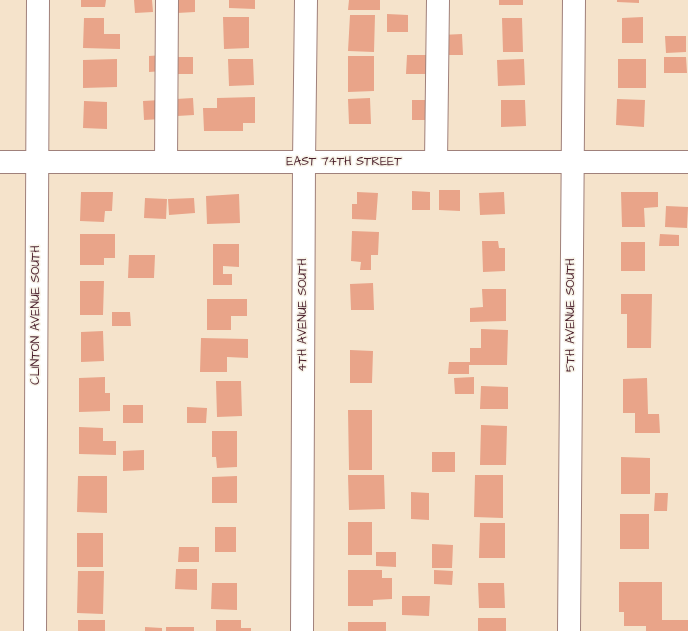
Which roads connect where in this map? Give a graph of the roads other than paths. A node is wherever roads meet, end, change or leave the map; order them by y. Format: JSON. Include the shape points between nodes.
{"nodes":[{"id":1,"x":38,"y":0,"type":"edge"},
{"id":2,"x":167,"y":0,"type":"edge"},
{"id":3,"x":306,"y":0,"type":"edge"},
{"id":4,"x":438,"y":0,"type":"edge"},
{"id":5,"x":574,"y":0,"type":"edge"},
{"id":6,"x":0,"y":162,"type":"edge"},
{"id":7,"x":37,"y":162,"type":"junction"},
{"id":8,"x":166,"y":162,"type":"junction"},
{"id":9,"x":304,"y":162,"type":"junction"},
{"id":10,"x":436,"y":162,"type":"junction"},
{"id":11,"x":572,"y":162,"type":"junction"},
{"id":12,"x":688,"y":162,"type":"edge"},
{"id":13,"x":34,"y":631,"type":"edge"},
{"id":14,"x":302,"y":631,"type":"edge"},
{"id":15,"x":569,"y":631,"type":"edge"}],
"edges":[{"from":1,"to":7,"type":"street","name":"CLINTON AVENUE SOUTH"},
{"from":2,"to":8,"type":"street"},
{"from":3,"to":9,"type":"street","name":"4TH AVENUE SOUTH"},
{"from":4,"to":10,"type":"street"},
{"from":5,"to":11,"type":"street","name":"5TH AVENUE SOUTH"},
{"from":6,"to":7,"type":"street","name":"EAST 74TH STREET"},
{"from":7,"to":8,"type":"street","name":"EAST 74TH STREET"},
{"from":7,"to":13,"type":"street","name":"CLINTON AVENUE SOUTH"},
{"from":8,"to":9,"type":"street","name":"EAST 74TH STREET"},
{"from":9,"to":10,"type":"street","name":"EAST 74TH STREET"},
{"from":9,"to":14,"type":"street","name":"4TH AVENUE SOUTH"},
{"from":10,"to":11,"type":"street","name":"EAST 74TH STREET"},
{"from":11,"to":12,"type":"street","name":"EAST 74TH STREET"},
{"from":11,"to":15,"type":"street","name":"5TH AVENUE SOUTH"}]}
